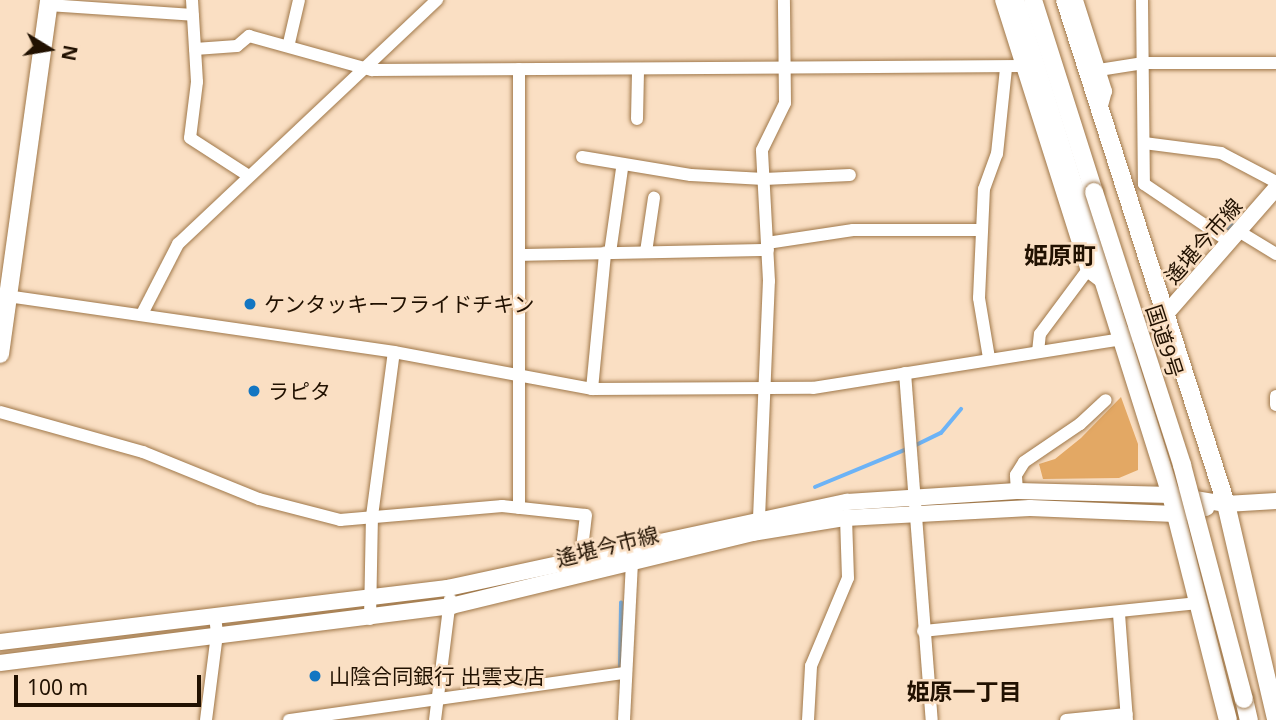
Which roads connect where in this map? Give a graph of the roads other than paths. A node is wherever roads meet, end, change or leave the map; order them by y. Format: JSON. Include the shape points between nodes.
{"nodes":[{"id":1,"x":192,"y":0,"type":"edge"},
{"id":2,"x":299,"y":0,"type":"edge"},
{"id":3,"x":437,"y":0,"type":"edge"},
{"id":4,"x":784,"y":0,"type":"edge"},
{"id":5,"x":1001,"y":0,"type":"edge"},
{"id":6,"x":1015,"y":0,"type":"edge"},
{"id":7,"x":1033,"y":0,"type":"edge"},
{"id":8,"x":1065,"y":0,"type":"edge"},
{"id":9,"x":1077,"y":0,"type":"edge"},
{"id":10,"x":1142,"y":0,"type":"edge"},
{"id":11,"x":49,"y":3,"type":"edge"},
{"id":12,"x":193,"y":15,"type":"junction"},
{"id":13,"x":289,"y":43,"type":"junction"},
{"id":14,"x":195,"y":49,"type":"junction"},
{"id":15,"x":1143,"y":63,"type":"junction"},
{"id":16,"x":1276,"y":63,"type":"edge"},
{"id":17,"x":1020,"y":66,"type":"junction"},
{"id":18,"x":1006,"y":68,"type":"junction"},
{"id":19,"x":366,"y":69,"type":"junction"},
{"id":20,"x":519,"y":69,"type":"junction"},
{"id":21,"x":784,"y":69,"type":"junction"},
{"id":22,"x":1098,"y":70,"type":"junction"},
{"id":23,"x":638,"y":72,"type":"junction"},
{"id":24,"x":1100,"y":111,"type":"junction"},
{"id":25,"x":1036,"y":118,"type":"junction"},
{"id":26,"x":637,"y":119,"type":"dead end"},
{"id":27,"x":1059,"y":136,"type":"junction"},
{"id":28,"x":1144,"y":143,"type":"junction"},
{"id":29,"x":582,"y":157,"type":"dead end"},
{"id":30,"x":622,"y":169,"type":"dead end"},
{"id":31,"x":849,"y":175,"type":"dead end"},
{"id":32,"x":249,"y":176,"type":"junction"},
{"id":33,"x":764,"y":179,"type":"junction"},
{"id":34,"x":1274,"y":190,"type":"edge"},
{"id":35,"x":654,"y":198,"type":"dead end"},
{"id":36,"x":982,"y":230,"type":"junction"},
{"id":37,"x":1235,"y":237,"type":"junction"},
{"id":38,"x":768,"y":247,"type":"junction"},
{"id":39,"x":646,"y":252,"type":"junction"},
{"id":40,"x":608,"y":253,"type":"junction"},
{"id":41,"x":1276,"y":254,"type":"edge"},
{"id":42,"x":520,"y":255,"type":"junction"},
{"id":43,"x":1087,"y":271,"type":"junction"},
{"id":44,"x":1105,"y":285,"type":"junction"},
{"id":45,"x":4,"y":296,"type":"edge"},
{"id":46,"x":142,"y":314,"type":"junction"},
{"id":47,"x":1166,"y":315,"type":"junction"},
{"id":48,"x":1122,"y":339,"type":"junction"},
{"id":49,"x":394,"y":352,"type":"junction"},
{"id":50,"x":1038,"y":352,"type":"junction"},
{"id":51,"x":0,"y":354,"type":"edge"},
{"id":52,"x":989,"y":358,"type":"junction"},
{"id":53,"x":905,"y":373,"type":"junction"},
{"id":54,"x":521,"y":374,"type":"junction"},
{"id":55,"x":592,"y":388,"type":"junction"},
{"id":56,"x":765,"y":392,"type":"junction"},
{"id":57,"x":1276,"y":396,"type":"edge"},
{"id":58,"x":1106,"y":400,"type":"dead end"},
{"id":59,"x":1276,"y":405,"type":"edge"},
{"id":60,"x":0,"y":412,"type":"edge"},
{"id":61,"x":1017,"y":491,"type":"junction"},
{"id":62,"x":916,"y":494,"type":"junction"},
{"id":63,"x":1171,"y":495,"type":"junction"},
{"id":64,"x":1276,"y":501,"type":"edge"},
{"id":65,"x":1226,"y":504,"type":"junction"},
{"id":66,"x":519,"y":508,"type":"junction"},
{"id":67,"x":918,"y":513,"type":"junction"},
{"id":68,"x":1175,"y":514,"type":"junction"},
{"id":69,"x":372,"y":516,"type":"junction"},
{"id":70,"x":759,"y":518,"type":"junction"},
{"id":71,"x":846,"y":518,"type":"junction"},
{"id":72,"x":581,"y":557,"type":"junction"},
{"id":73,"x":632,"y":561,"type":"junction"},
{"id":74,"x":448,"y":588,"type":"junction"},
{"id":75,"x":370,"y":600,"type":"junction"},
{"id":76,"x":1200,"y":603,"type":"junction"},
{"id":77,"x":451,"y":606,"type":"junction"},
{"id":78,"x":1119,"y":614,"type":"junction"},
{"id":79,"x":215,"y":616,"type":"junction"},
{"id":80,"x":370,"y":619,"type":"junction"},
{"id":81,"x":923,"y":631,"type":"junction"},
{"id":82,"x":217,"y":634,"type":"junction"},
{"id":83,"x":0,"y":642,"type":"edge"},
{"id":84,"x":0,"y":663,"type":"edge"},
{"id":85,"x":624,"y":673,"type":"junction"},
{"id":86,"x":438,"y":699,"type":"junction"},
{"id":87,"x":1127,"y":717,"type":"edge"},
{"id":88,"x":1276,"y":719,"type":"edge"},
{"id":89,"x":206,"y":720,"type":"edge"},
{"id":90,"x":289,"y":720,"type":"edge"},
{"id":91,"x":435,"y":720,"type":"edge"},
{"id":92,"x":624,"y":720,"type":"edge"},
{"id":93,"x":808,"y":720,"type":"edge"},
{"id":94,"x":932,"y":720,"type":"edge"},
{"id":95,"x":1066,"y":720,"type":"edge"},
{"id":96,"x":1228,"y":720,"type":"edge"},
{"id":97,"x":1248,"y":720,"type":"edge"}],
"edges":[{"from":1,"to":12,"type":"street"},
{"from":2,"to":13,"type":"street"},
{"from":3,"to":19,"type":"street"},
{"from":4,"to":21,"type":"street"},
{"from":5,"to":17,"type":"street"},
{"from":6,"to":27,"type":"highway"},
{"from":7,"to":97,"type":"highway","name":"国道9号","bridge":true,"via":[[1182,465]]},
{"from":8,"to":24,"type":"highway"},
{"from":9,"to":22,"type":"street"},
{"from":10,"to":15,"type":"street"},
{"from":11,"to":12,"type":"street"},
{"from":11,"to":45,"type":"highway"},
{"from":12,"to":14,"type":"street"},
{"from":13,"to":14,"type":"street","via":[[249,36],[237,46]]},
{"from":13,"to":19,"type":"street"},
{"from":14,"to":32,"type":"street","via":[[196,104],[190,138]]},
{"from":15,"to":16,"type":"street"},
{"from":15,"to":22,"type":"street"},
{"from":15,"to":28,"type":"street"},
{"from":17,"to":18,"type":"street"},
{"from":17,"to":25,"type":"street"},
{"from":18,"to":21,"type":"street"},
{"from":18,"to":36,"type":"street","via":[[997,154],[984,189]]},
{"from":19,"to":20,"type":"street"},
{"from":19,"to":32,"type":"street"},
{"from":20,"to":23,"type":"street"},
{"from":20,"to":42,"type":"street"},
{"from":21,"to":23,"type":"street"},
{"from":21,"to":33,"type":"street","via":[[785,103],[762,150]]},
{"from":22,"to":24,"type":"street","via":[[1106,91]]},
{"from":23,"to":26,"type":"street"},
{"from":24,"to":47,"type":"highway"},
{"from":25,"to":27,"type":"street"},
{"from":25,"to":43,"type":"street"},
{"from":27,"to":44,"type":"highway"},
{"from":28,"to":34,"type":"street","via":[[1222,153]]},
{"from":28,"to":37,"type":"street","via":[[1144,184]]},
{"from":29,"to":33,"type":"street","via":[[691,175]]},
{"from":30,"to":40,"type":"street"},
{"from":31,"to":33,"type":"street"},
{"from":32,"to":46,"type":"street","via":[[178,244]]},
{"from":33,"to":38,"type":"street"},
{"from":34,"to":37,"type":"main road","name":"遙堪今市線"},
{"from":35,"to":39,"type":"street"},
{"from":36,"to":38,"type":"street","via":[[853,230]]},
{"from":36,"to":52,"type":"street","via":[[979,298]]},
{"from":37,"to":41,"type":"street"},
{"from":37,"to":47,"type":"main road","name":"遙堪今市線"},
{"from":38,"to":39,"type":"street"},
{"from":38,"to":56,"type":"street"},
{"from":39,"to":40,"type":"street"},
{"from":40,"to":42,"type":"street"},
{"from":40,"to":55,"type":"street"},
{"from":42,"to":54,"type":"street"},
{"from":43,"to":44,"type":"street"},
{"from":43,"to":50,"type":"street","via":[[1040,334]]},
{"from":44,"to":48,"type":"highway"},
{"from":45,"to":46,"type":"street"},
{"from":45,"to":51,"type":"highway"},
{"from":46,"to":49,"type":"street"},
{"from":47,"to":48,"type":"main road","name":"遙堪今市線"},
{"from":47,"to":65,"type":"highway"},
{"from":48,"to":50,"type":"street"},
{"from":48,"to":63,"type":"highway"},
{"from":49,"to":54,"type":"street"},
{"from":49,"to":69,"type":"street"},
{"from":50,"to":52,"type":"street"},
{"from":52,"to":53,"type":"street"},
{"from":53,"to":56,"type":"street"},
{"from":53,"to":62,"type":"street"},
{"from":54,"to":55,"type":"street"},
{"from":54,"to":66,"type":"street"},
{"from":55,"to":56,"type":"street"},
{"from":56,"to":70,"type":"street"},
{"from":57,"to":59,"type":"street"},
{"from":58,"to":61,"type":"street","via":[[1024,462],[1016,475]]},
{"from":60,"to":69,"type":"street","via":[[143,452],[259,499],[340,520]]},
{"from":61,"to":62,"type":"main road","name":"遙堪今市線"},
{"from":61,"to":63,"type":"main road","name":"遙堪今市線"},
{"from":62,"to":67,"type":"street"},
{"from":62,"to":70,"type":"main road","name":"遙堪今市線"},
{"from":63,"to":65,"type":"main road","name":"遙堪今市線"},
{"from":63,"to":68,"type":"highway"},
{"from":64,"to":65,"type":"main road"},
{"from":65,"to":68,"type":"main road","name":"遙堪今市線"},
{"from":65,"to":88,"type":"highway"},
{"from":66,"to":69,"type":"street"},
{"from":66,"to":72,"type":"street","via":[[586,514]]},
{"from":67,"to":68,"type":"main road","name":"遙堪今市線","via":[[1030,508]]},
{"from":67,"to":71,"type":"main road","name":"遙堪今市線"},
{"from":67,"to":81,"type":"street"},
{"from":68,"to":76,"type":"highway"},
{"from":69,"to":75,"type":"street"},
{"from":70,"to":72,"type":"main road","name":"遙堪今市線"},
{"from":71,"to":73,"type":"main road","name":"遙堪今市線","via":[[752,533]]},
{"from":71,"to":93,"type":"street","via":[[848,578],[811,666]]},
{"from":72,"to":74,"type":"main road","name":"遙堪今市線"},
{"from":73,"to":77,"type":"main road","name":"遙堪今市線"},
{"from":73,"to":85,"type":"street"},
{"from":74,"to":75,"type":"main road","name":"遙堪今市線"},
{"from":74,"to":77,"type":"street"},
{"from":75,"to":79,"type":"main road","name":"遙堪今市線"},
{"from":75,"to":80,"type":"street"},
{"from":76,"to":78,"type":"street"},
{"from":76,"to":96,"type":"highway"},
{"from":77,"to":80,"type":"main road","name":"遙堪今市線"},
{"from":77,"to":86,"type":"street"},
{"from":78,"to":81,"type":"street"},
{"from":78,"to":87,"type":"street"},
{"from":79,"to":82,"type":"street"},
{"from":79,"to":83,"type":"main road","name":"遙堪今市線"},
{"from":80,"to":82,"type":"main road","name":"遙堪今市線"},
{"from":81,"to":94,"type":"street"},
{"from":82,"to":84,"type":"main road","name":"遙堪今市線"},
{"from":82,"to":89,"type":"street"},
{"from":85,"to":86,"type":"street"},
{"from":85,"to":92,"type":"street"},
{"from":86,"to":90,"type":"street"},
{"from":86,"to":91,"type":"street"},
{"from":87,"to":95,"type":"street"}]}
